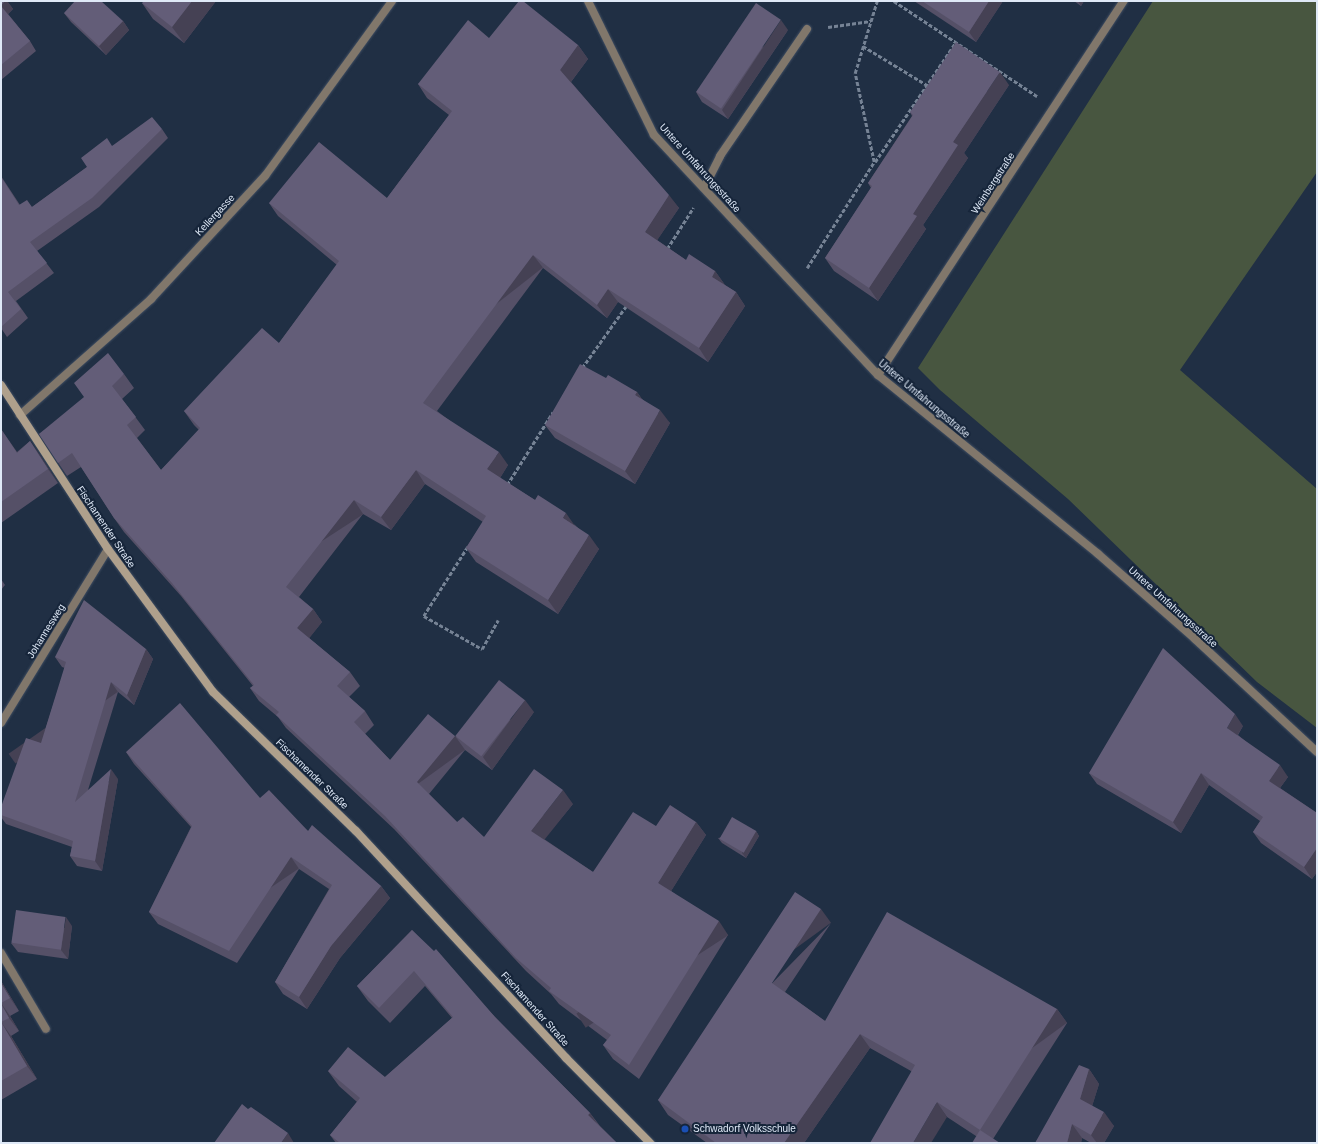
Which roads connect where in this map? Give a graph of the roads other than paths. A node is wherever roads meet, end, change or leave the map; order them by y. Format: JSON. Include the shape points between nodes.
{"nodes":[{"id":1,"x":392,"y":1,"type":"edge"},
{"id":2,"x":588,"y":1,"type":"edge"},
{"id":3,"x":1124,"y":1,"type":"edge"},
{"id":4,"x":807,"y":29,"type":"road end"},
{"id":5,"x":704,"y":188,"type":"junction"},
{"id":6,"x":878,"y":375,"type":"junction"},
{"id":7,"x":1,"y":385,"type":"edge"},
{"id":8,"x":20,"y":415,"type":"junction"},
{"id":9,"x":108,"y":549,"type":"junction"},
{"id":10,"x":1,"y":723,"type":"edge"},
{"id":11,"x":1317,"y":752,"type":"edge"},
{"id":12,"x":1,"y":953,"type":"edge"},
{"id":13,"x":46,"y":1029,"type":"dead end"},
{"id":14,"x":650,"y":1143,"type":"edge"}],
"edges":[{"from":1,"to":8,"type":"street","name":"Kellergasse","via":[[265,176],[151,298]]},
{"from":2,"to":5,"type":"street","name":"Untere Umfahrungsstraße","via":[[654,135]]},
{"from":3,"to":6,"type":"street","name":"Weinbergstraße"},
{"from":4,"to":5,"type":"street","via":[[720,156]]},
{"from":5,"to":6,"type":"street","name":"Untere Umfahrungsstraße"},
{"from":6,"to":11,"type":"street","name":"Untere Umfahrungsstraße","via":[[1098,554],[1195,639]]},
{"from":7,"to":8,"type":"main road","name":"Fischamender Straße"},
{"from":8,"to":9,"type":"main road","name":"Fischamender Straße"},
{"from":9,"to":10,"type":"street","name":"Johannesweg"},
{"from":9,"to":14,"type":"main road","name":"Fischamender Straße","via":[[213,692],[356,831],[566,1058]]},
{"from":12,"to":13,"type":"street"}]}
